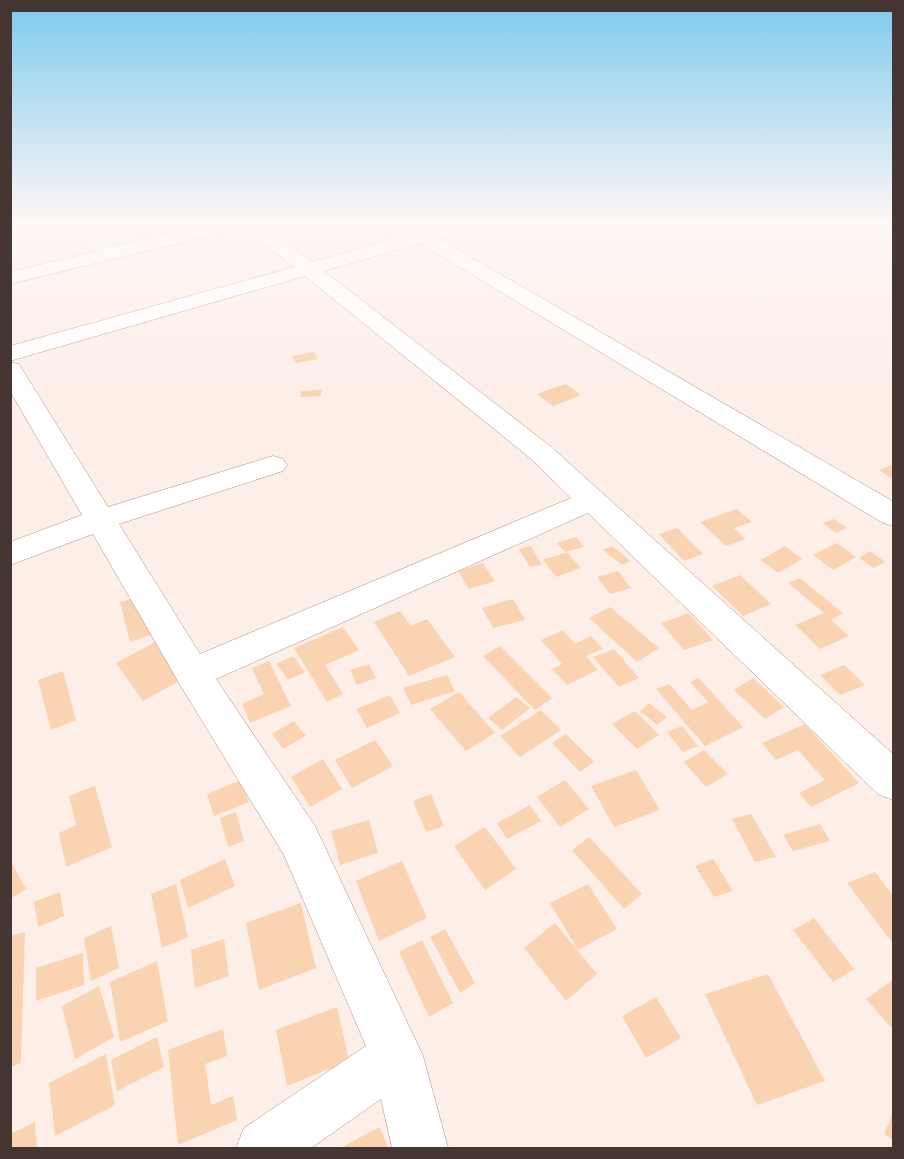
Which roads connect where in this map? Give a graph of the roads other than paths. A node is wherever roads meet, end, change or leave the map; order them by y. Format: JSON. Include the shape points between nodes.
{"nodes":[{"id":1,"x":283,"y":275,"type":"edge"},
{"id":2,"x":317,"y":275,"type":"edge"},
{"id":3,"x":486,"y":275,"type":"edge"},
{"id":4,"x":10,"y":354,"type":"edge"},
{"id":5,"x":10,"y":369,"type":"edge"},
{"id":6,"x":273,"y":465,"type":"dead end"},
{"id":7,"x":592,"y":500,"type":"junction"},
{"id":8,"x":894,"y":516,"type":"edge"},
{"id":9,"x":99,"y":520,"type":"junction"},
{"id":10,"x":10,"y":554,"type":"edge"},
{"id":11,"x":192,"y":673,"type":"junction"},
{"id":12,"x":894,"y":782,"type":"edge"},
{"id":13,"x":397,"y":1056,"type":"junction"},
{"id":14,"x":264,"y":1149,"type":"edge"},
{"id":15,"x":420,"y":1149,"type":"edge"}],
"edges":[{"from":1,"to":4,"type":"street"},
{"from":2,"to":7,"type":"street","via":[[481,403]]},
{"from":3,"to":8,"type":"street"},
{"from":5,"to":9,"type":"street"},
{"from":6,"to":9,"type":"street"},
{"from":7,"to":11,"type":"street"},
{"from":7,"to":12,"type":"street"},
{"from":9,"to":10,"type":"street"},
{"from":9,"to":11,"type":"street"},
{"from":11,"to":13,"type":"street","via":[[300,841]]},
{"from":13,"to":14,"type":"street"},
{"from":13,"to":15,"type":"street"}]}
